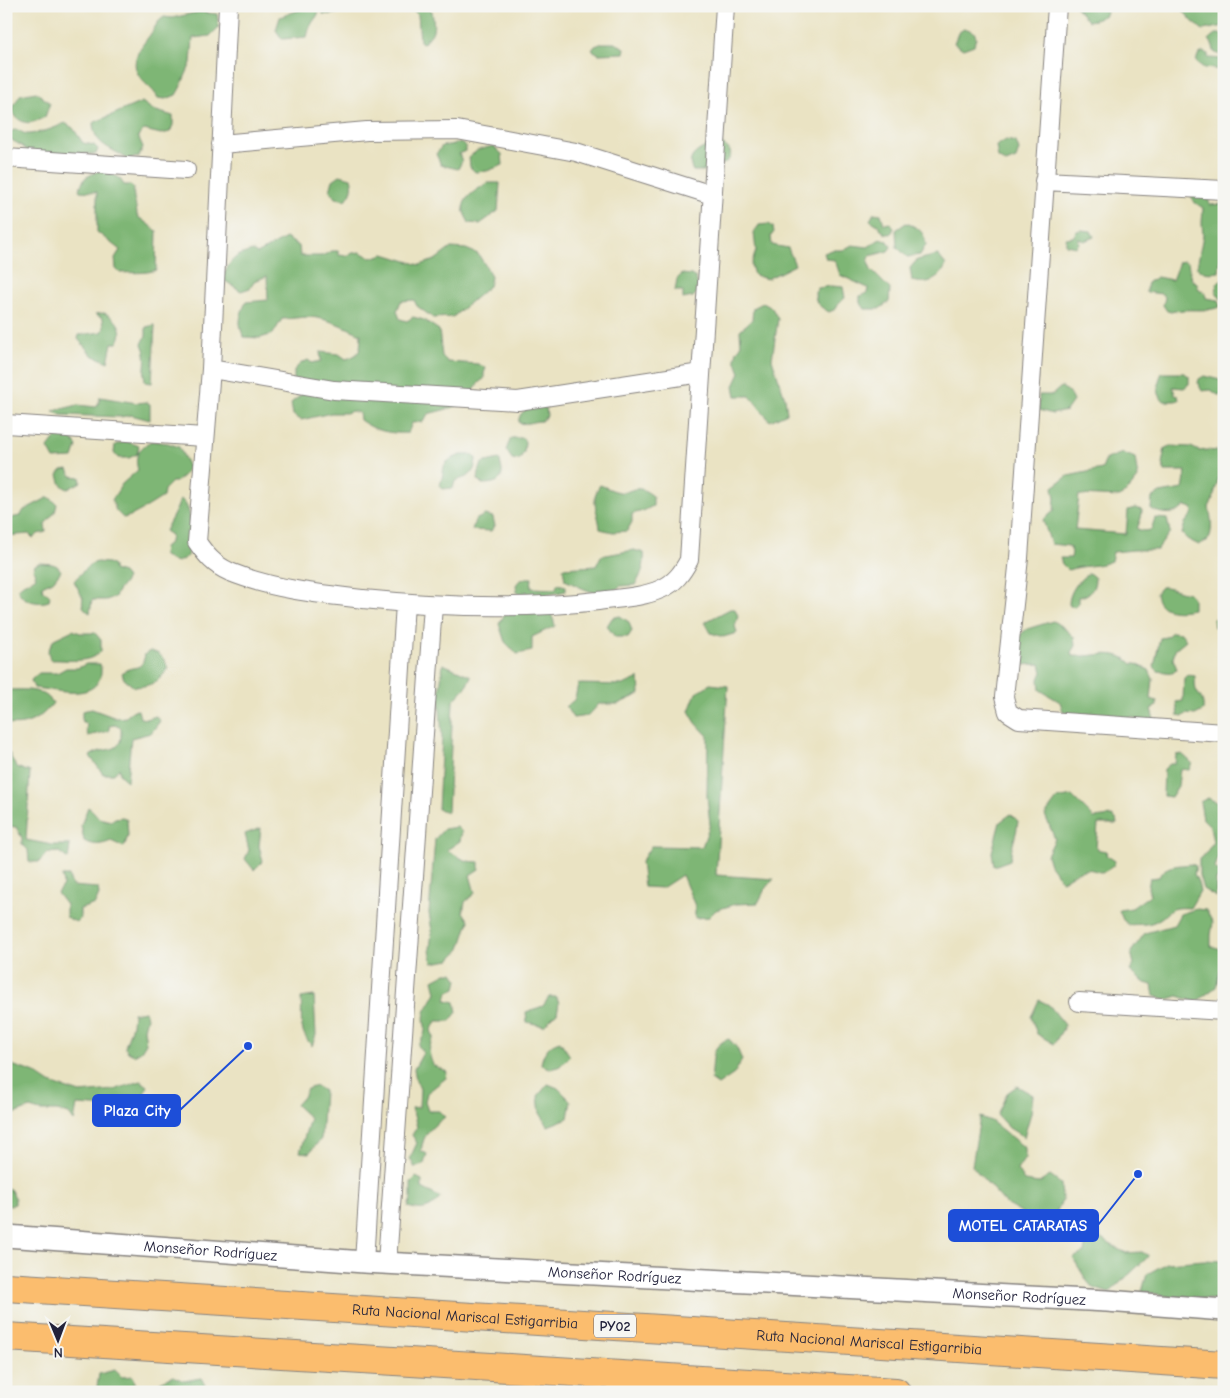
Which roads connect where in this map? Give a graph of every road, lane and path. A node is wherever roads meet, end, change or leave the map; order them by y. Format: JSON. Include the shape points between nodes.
{"nodes":[{"id":1,"x":228,"y":6,"type":"edge"},
{"id":2,"x":725,"y":6,"type":"edge"},
{"id":3,"x":1057,"y":6,"type":"edge"},
{"id":4,"x":220,"y":144,"type":"junction"},
{"id":5,"x":6,"y":158,"type":"edge"},
{"id":6,"x":186,"y":170,"type":"dead end"},
{"id":7,"x":1044,"y":181,"type":"junction"},
{"id":8,"x":1224,"y":190,"type":"edge"},
{"id":9,"x":712,"y":195,"type":"junction"},
{"id":10,"x":211,"y":369,"type":"junction"},
{"id":11,"x":701,"y":373,"type":"junction"},
{"id":12,"x":6,"y":424,"type":"edge"},
{"id":13,"x":204,"y":437,"type":"junction"},
{"id":14,"x":405,"y":603,"type":"junction"},
{"id":15,"x":433,"y":605,"type":"junction"},
{"id":16,"x":401,"y":670,"type":"junction"},
{"id":17,"x":428,"y":672,"type":"junction"},
{"id":18,"x":1224,"y":733,"type":"edge"},
{"id":19,"x":381,"y":985,"type":"junction"},
{"id":20,"x":406,"y":987,"type":"junction"},
{"id":21,"x":1079,"y":1002,"type":"dead end"},
{"id":22,"x":1224,"y":1011,"type":"edge"},
{"id":23,"x":6,"y":1236,"type":"edge"},
{"id":24,"x":364,"y":1262,"type":"junction"},
{"id":25,"x":387,"y":1263,"type":"junction"},
{"id":26,"x":6,"y":1288,"type":"edge"},
{"id":27,"x":1224,"y":1310,"type":"edge"},
{"id":28,"x":6,"y":1337,"type":"edge"},
{"id":29,"x":1224,"y":1365,"type":"edge"},
{"id":30,"x":896,"y":1392,"type":"edge"}],
"edges":[{"from":1,"to":4,"type":"street"},
{"from":2,"to":9,"type":"street"},
{"from":3,"to":7,"type":"street"},
{"from":4,"to":9,"type":"street","via":[[367,131],[456,130],[576,152]]},
{"from":4,"to":10,"type":"street"},
{"from":5,"to":6,"type":"street"},
{"from":7,"to":8,"type":"street"},
{"from":7,"to":18,"type":"street","via":[[1019,558],[1004,697],[1008,712],[1019,719]]},
{"from":9,"to":11,"type":"street"},
{"from":10,"to":11,"type":"street","via":[[334,390],[518,401]]},
{"from":10,"to":13,"type":"street"},
{"from":11,"to":15,"type":"street","via":[[689,560],[682,575],[663,589],[645,595],[555,606]]},
{"from":12,"to":13,"type":"street"},
{"from":13,"to":14,"type":"street","via":[[197,542],[209,560],[228,571],[267,584],[308,593]]},
{"from":14,"to":15,"type":"street"},
{"from":14,"to":16,"type":"street"},
{"from":15,"to":17,"type":"street"},
{"from":16,"to":17,"type":"street"},
{"from":16,"to":19,"type":"street"},
{"from":17,"to":20,"type":"street"},
{"from":19,"to":20,"type":"street"},
{"from":19,"to":24,"type":"street"},
{"from":20,"to":25,"type":"street"},
{"from":21,"to":22,"type":"street"},
{"from":23,"to":24,"type":"street","name":"Monseñor Rodríguez"},
{"from":24,"to":25,"type":"street","name":"Monseñor Rodríguez"},
{"from":25,"to":27,"type":"street","name":"Monseñor Rodríguez"},
{"from":26,"to":29,"type":"highway","name":"Ruta Nacional Mariscal Estigarribia","number":"PY02"},
{"from":28,"to":30,"type":"highway"}]}
